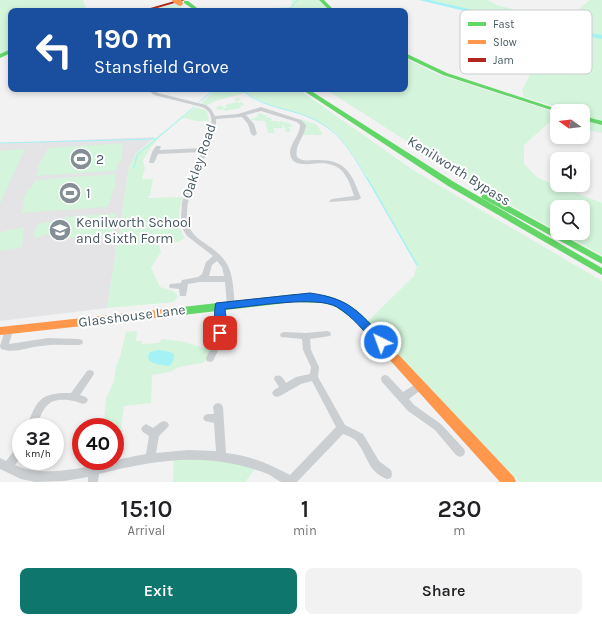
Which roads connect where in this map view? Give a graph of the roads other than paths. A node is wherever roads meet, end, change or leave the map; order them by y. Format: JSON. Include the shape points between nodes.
{"nodes":[{"id":1,"x":321,"y":0,"type":"edge"},
{"id":2,"x":180,"y":1,"type":"edge"},
{"id":3,"x":153,"y":8,"type":"edge"},
{"id":4,"x":188,"y":8,"type":"edge"},
{"id":5,"x":193,"y":8,"type":"edge"},
{"id":6,"x":330,"y":8,"type":"edge"},
{"id":7,"x":408,"y":57,"type":"edge"},
{"id":8,"x":153,"y":92,"type":"edge"},
{"id":9,"x":309,"y":92,"type":"edge"},
{"id":10,"x":319,"y":92,"type":"edge"},
{"id":11,"x":550,"y":108,"type":"edge"},
{"id":12,"x":243,"y":115,"type":"junction"},
{"id":13,"x":214,"y":118,"type":"junction"},
{"id":14,"x":590,"y":120,"type":"edge"},
{"id":15,"x":602,"y":123,"type":"edge"},
{"id":16,"x":254,"y":134,"type":"dead end"},
{"id":17,"x":205,"y":150,"type":"junction"},
{"id":18,"x":152,"y":162,"type":"dead end"},
{"id":19,"x":332,"y":201,"type":"dead end"},
{"id":20,"x":220,"y":259,"type":"junction"},
{"id":21,"x":602,"y":261,"type":"edge"},
{"id":22,"x":602,"y":272,"type":"edge"},
{"id":23,"x":200,"y":279,"type":"junction"},
{"id":24,"x":228,"y":279,"type":"junction"},
{"id":25,"x":173,"y":286,"type":"dead end"},
{"id":26,"x":231,"y":305,"type":"junction"},
{"id":27,"x":220,"y":306,"type":"junction"},
{"id":28,"x":5,"y":330,"type":"edge"},
{"id":29,"x":327,"y":334,"type":"dead end"},
{"id":30,"x":284,"y":335,"type":"dead end"},
{"id":31,"x":306,"y":336,"type":"junction"},
{"id":32,"x":79,"y":342,"type":"dead end"},
{"id":33,"x":2,"y":348,"type":"edge"},
{"id":34,"x":210,"y":358,"type":"dead end"},
{"id":35,"x":90,"y":374,"type":"dead end"},
{"id":36,"x":314,"y":377,"type":"junction"},
{"id":37,"x":278,"y":379,"type":"dead end"},
{"id":38,"x":385,"y":379,"type":"dead end"},
{"id":39,"x":419,"y":386,"type":"junction"},
{"id":40,"x":73,"y":397,"type":"junction"},
{"id":41,"x":402,"y":398,"type":"junction"},
{"id":42,"x":83,"y":400,"type":"dead end"},
{"id":43,"x":218,"y":407,"type":"dead end"},
{"id":44,"x":35,"y":418,"type":"edge"},
{"id":45,"x":208,"y":418,"type":"dead end"},
{"id":46,"x":219,"y":419,"type":"junction"},
{"id":47,"x":164,"y":425,"type":"dead end"},
{"id":48,"x":342,"y":428,"type":"junction"},
{"id":49,"x":460,"y":452,"type":"dead end"},
{"id":50,"x":221,"y":457,"type":"junction"},
{"id":51,"x":12,"y":458,"type":"edge"},
{"id":52,"x":150,"y":458,"type":"junction"},
{"id":53,"x":4,"y":465,"type":"edge"},
{"id":54,"x":94,"y":471,"type":"junction"},
{"id":55,"x":387,"y":474,"type":"dead end"},
{"id":56,"x":93,"y":482,"type":"edge"},
{"id":57,"x":291,"y":482,"type":"edge"},
{"id":58,"x":510,"y":482,"type":"edge"}],
"edges":[{"from":1,"to":6,"type":"main road"},
{"from":2,"to":3,"type":"main road"},
{"from":2,"to":4,"type":"main road"},
{"from":2,"to":5,"type":"main road"},
{"from":7,"to":11,"type":"main road","via":[[445,74]]},
{"from":8,"to":13,"type":"street","name":"Oakley Road","via":[[208,108]]},
{"from":9,"to":22,"type":"main road","name":"Kenilworth Bypass","via":[[469,195]]},
{"from":10,"to":21,"type":"main road","name":"Kenilworth Bypass","via":[[485,196]]},
{"from":12,"to":13,"type":"street"},
{"from":12,"to":16,"type":"street","via":[[251,124]]},
{"from":12,"to":19,"type":"street","via":[[264,109],[299,121],[303,125],[303,130],[292,154],[294,158],[302,162],[329,161],[341,166],[352,180],[358,198]]},
{"from":13,"to":17,"type":"street","name":"Oakley Road"},
{"from":14,"to":15,"type":"main road"},
{"from":17,"to":18,"type":"street","via":[[156,150]]},
{"from":17,"to":20,"type":"street","name":"Oakley Road","via":[[194,170],[192,186],[185,200],[185,226],[190,237],[209,248]]},
{"from":20,"to":23,"type":"street","via":[[209,262],[205,276]]},
{"from":20,"to":24,"type":"street"},
{"from":23,"to":24,"type":"street"},
{"from":23,"to":25,"type":"street","via":[[185,282],[183,290]]},
{"from":24,"to":26,"type":"street"},
{"from":26,"to":27,"type":"main road","name":"Glasshouse Lane"},
{"from":26,"to":39,"type":"main road","name":"Glasshouse Lane","via":[[310,297],[340,304],[366,326]]},
{"from":27,"to":28,"type":"main road","name":"Glasshouse Lane"},
{"from":27,"to":34,"type":"street","via":[[219,340]]},
{"from":28,"to":33,"type":"street"},
{"from":29,"to":31,"type":"street"},
{"from":30,"to":31,"type":"street"},
{"from":31,"to":36,"type":"street","via":[[307,350],[315,367]]},
{"from":32,"to":33,"type":"street","via":[[57,341]]},
{"from":35,"to":40,"type":"street"},
{"from":36,"to":37,"type":"street","via":[[299,380],[281,390]]},
{"from":36,"to":48,"type":"street"},
{"from":38,"to":41,"type":"street"},
{"from":39,"to":41,"type":"street"},
{"from":39,"to":58,"type":"main road","name":"Glasshouse Lane"},
{"from":40,"to":42,"type":"street"},
{"from":40,"to":44,"type":"street","via":[[54,396],[38,402]]},
{"from":41,"to":49,"type":"street","via":[[411,408],[438,427]]},
{"from":43,"to":46,"type":"street"},
{"from":45,"to":46,"type":"street"},
{"from":46,"to":50,"type":"street"},
{"from":47,"to":52,"type":"street","via":[[150,432]]},
{"from":48,"to":55,"type":"street","via":[[360,437],[375,465]]},
{"from":48,"to":57,"type":"street"},
{"from":50,"to":52,"type":"street","via":[[174,454]]},
{"from":50,"to":57,"type":"street","via":[[247,461],[272,469]]},
{"from":51,"to":53,"type":"street"},
{"from":52,"to":54,"type":"street"},
{"from":53,"to":54,"type":"street","via":[[28,476],[47,478]]},
{"from":54,"to":56,"type":"street"}]}
